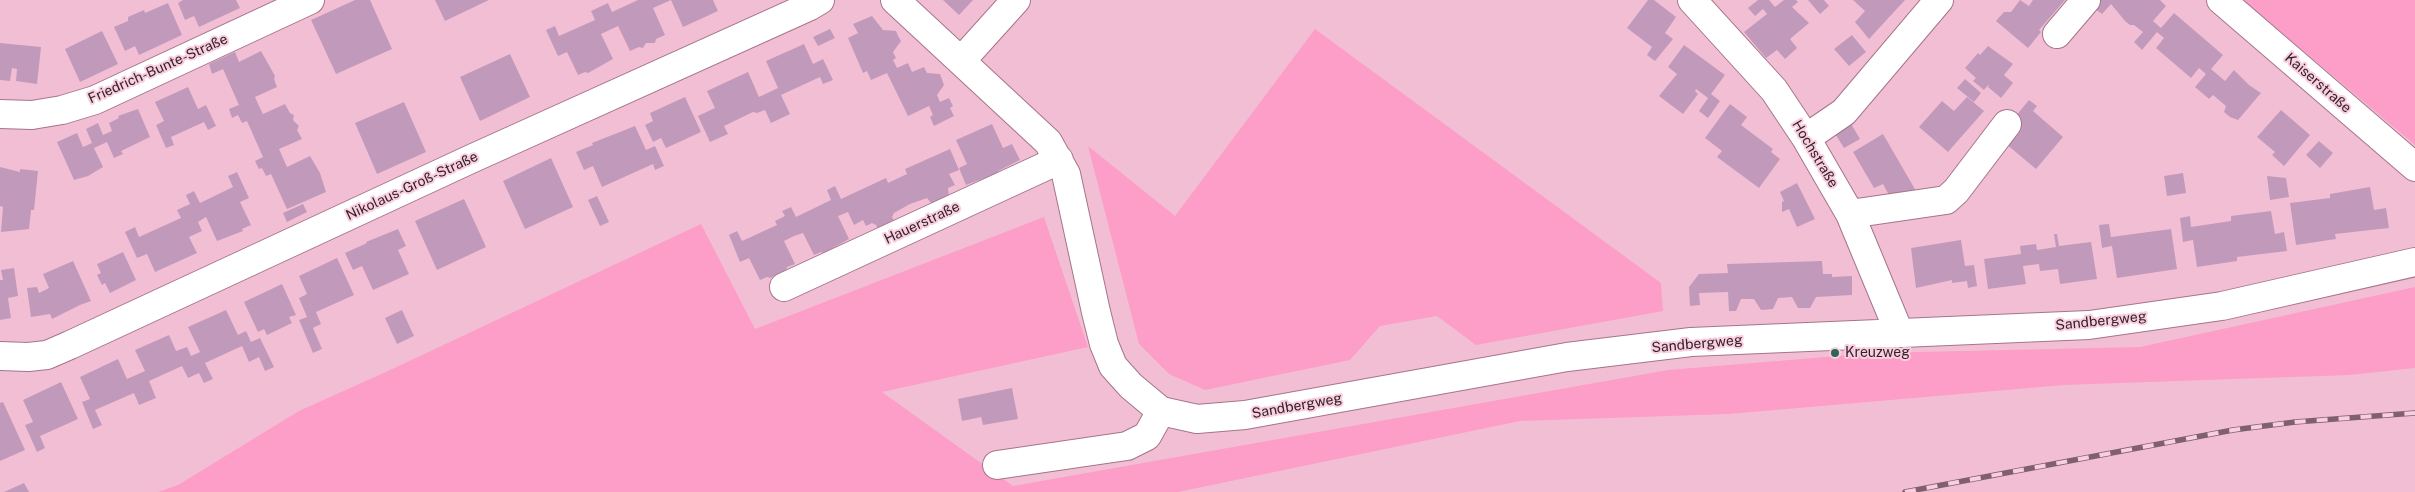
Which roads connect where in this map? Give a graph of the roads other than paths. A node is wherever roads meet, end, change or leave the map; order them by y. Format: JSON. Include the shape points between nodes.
{"nodes":[{"id":1,"x":310,"y":0,"type":"edge"},
{"id":2,"x":820,"y":0,"type":"edge"},
{"id":3,"x":895,"y":0,"type":"edge"},
{"id":4,"x":1016,"y":0,"type":"edge"},
{"id":5,"x":1692,"y":0,"type":"edge"},
{"id":6,"x":1939,"y":0,"type":"edge"},
{"id":7,"x":2086,"y":0,"type":"edge"},
{"id":8,"x":2221,"y":0,"type":"edge"},
{"id":9,"x":2057,"y":34,"type":"dead end"},
{"id":10,"x":961,"y":61,"type":"junction"},
{"id":11,"x":0,"y":114,"type":"edge"},
{"id":12,"x":2007,"y":124,"type":"dead end"},
{"id":13,"x":1806,"y":138,"type":"junction"},
{"id":14,"x":1059,"y":160,"type":"junction"},
{"id":15,"x":2415,"y":167,"type":"edge"},
{"id":16,"x":1850,"y":214,"type":"junction"},
{"id":17,"x":2415,"y":262,"type":"edge"},
{"id":18,"x":784,"y":287,"type":"dead end"},
{"id":19,"x":1899,"y":332,"type":"junction"},
{"id":20,"x":0,"y":356,"type":"edge"},
{"id":21,"x":1161,"y":411,"type":"junction"},
{"id":22,"x":997,"y":465,"type":"dead end"}],
"edges":[{"from":1,"to":11,"type":"street","name":"Friedrich-Bunte-Straße","via":[[95,100],[39,114]]},
{"from":2,"to":20,"type":"street","name":"Nikolaus-Groß-Straße","via":[[48,355]]},
{"from":3,"to":10,"type":"street"},
{"from":4,"to":10,"type":"street"},
{"from":5,"to":13,"type":"street","name":"Hochstraße","via":[[1774,90]]},
{"from":6,"to":13,"type":"street","via":[[1844,112]]},
{"from":7,"to":9,"type":"street"},
{"from":8,"to":15,"type":"street","name":"Kaiserstraße"},
{"from":10,"to":14,"type":"street","via":[[1048,142]]},
{"from":12,"to":16,"type":"street","via":[[1946,200]]},
{"from":13,"to":16,"type":"street","name":"Hochstraße"},
{"from":14,"to":18,"type":"street","name":"Hauerstraße"},
{"from":14,"to":21,"type":"street","via":[[1074,204],[1104,344],[1113,366]]},
{"from":16,"to":19,"type":"street","name":"Hochstraße"},
{"from":17,"to":19,"type":"street","name":"Sandbergweg","via":[[2222,306],[2098,324]]},
{"from":19,"to":21,"type":"street","name":"Sandbergweg","via":[[1691,342],[1567,357],[1245,415],[1197,419]]},
{"from":21,"to":22,"type":"street","via":[[1147,436],[1127,446]]}]}
